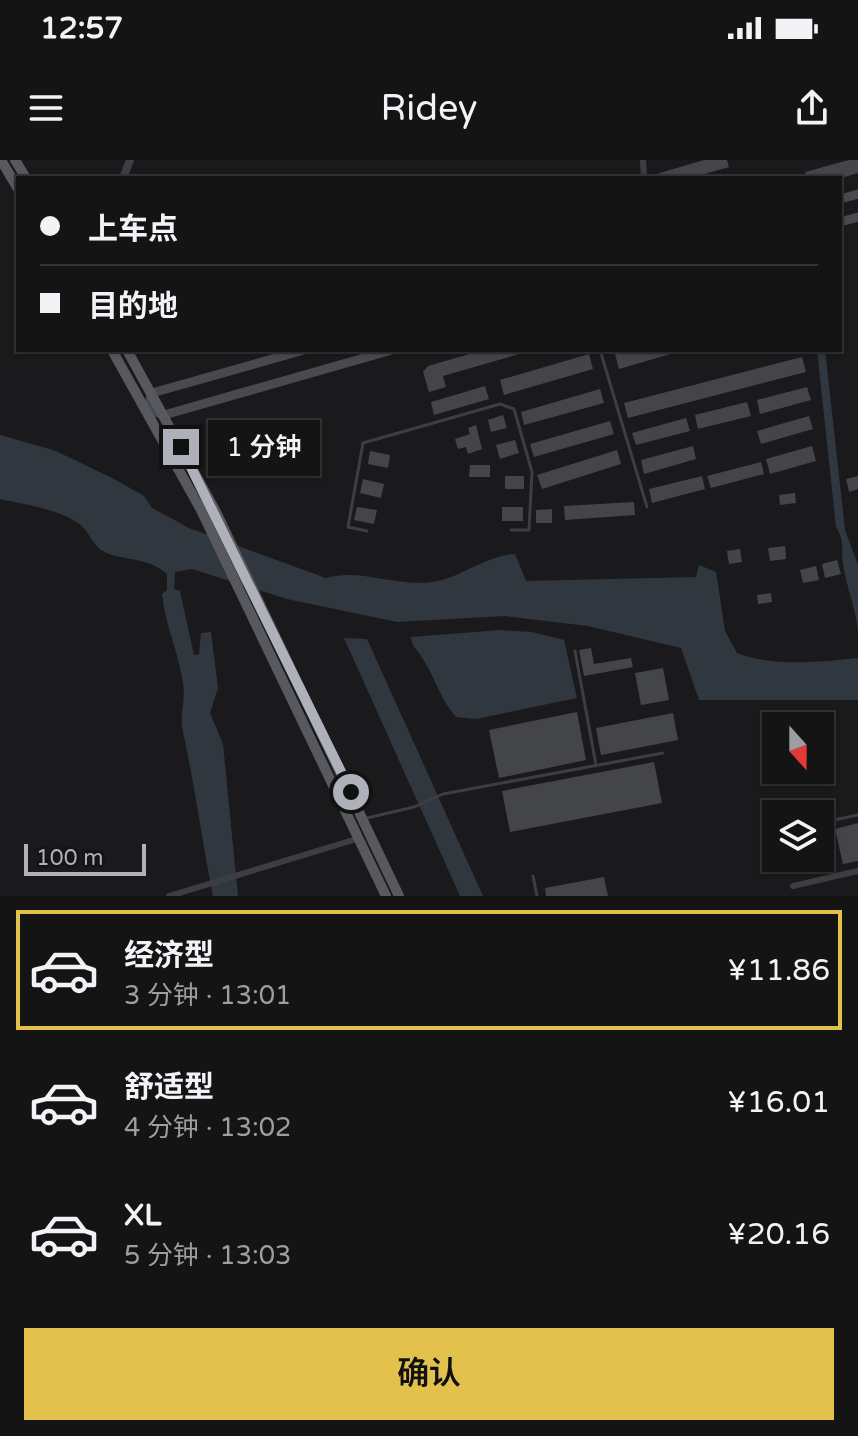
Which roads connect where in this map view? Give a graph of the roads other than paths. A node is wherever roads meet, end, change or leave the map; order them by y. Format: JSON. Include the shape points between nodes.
{"nodes":[{"id":1,"x":1,"y":160,"type":"edge"},
{"id":2,"x":16,"y":186,"type":"edge"},
{"id":3,"x":113,"y":352,"type":"edge"},
{"id":4,"x":128,"y":352,"type":"edge"},
{"id":5,"x":297,"y":352,"type":"edge"},
{"id":6,"x":385,"y":352,"type":"edge"},
{"id":7,"x":601,"y":352,"type":"edge"},
{"id":8,"x":152,"y":393,"type":"junction"},
{"id":9,"x":147,"y":409,"type":"junction"},
{"id":10,"x":164,"y":415,"type":"junction"},
{"id":11,"x":647,"y":507,"type":"dead end"},
{"id":12,"x":511,"y":530,"type":"dead end"},
{"id":13,"x":367,"y":531,"type":"dead end"},
{"id":14,"x":575,"y":651,"type":"dead end"},
{"id":15,"x":663,"y":753,"type":"dead end"},
{"id":16,"x":596,"y":765,"type":"junction"},
{"id":17,"x":858,"y":815,"type":"edge"},
{"id":18,"x":364,"y":819,"type":"junction"},
{"id":19,"x":834,"y":820,"type":"dead end"},
{"id":20,"x":360,"y":838,"type":"junction"},
{"id":21,"x":858,"y":871,"type":"edge"},
{"id":22,"x":533,"y":876,"type":"dead end"},
{"id":23,"x":793,"y":886,"type":"dead end"},
{"id":24,"x":169,"y":896,"type":"edge"},
{"id":25,"x":386,"y":896,"type":"edge"},
{"id":26,"x":399,"y":896,"type":"edge"},
{"id":27,"x":537,"y":896,"type":"edge"}],
"edges":[{"from":1,"to":2,"type":"main road"},
{"from":3,"to":9,"type":"main road"},
{"from":4,"to":8,"type":"main road"},
{"from":5,"to":8,"type":"main road"},
{"from":6,"to":10,"type":"main road"},
{"from":7,"to":11,"type":"lane"},
{"from":8,"to":9,"type":"main road"},
{"from":8,"to":10,"type":"main road"},
{"from":9,"to":10,"type":"main road"},
{"from":9,"to":20,"type":"main road"},
{"from":10,"to":18,"type":"main road"},
{"from":12,"to":13,"type":"lane","via":[[529,530],[532,472],[514,409],[500,404],[363,443],[348,527]]},
{"from":14,"to":16,"type":"lane"},
{"from":15,"to":16,"type":"lane"},
{"from":16,"to":18,"type":"lane","via":[[443,794]]},
{"from":17,"to":19,"type":"lane"},
{"from":18,"to":26,"type":"main road"},
{"from":20,"to":24,"type":"street"},
{"from":20,"to":25,"type":"main road"},
{"from":21,"to":23,"type":"street"},
{"from":22,"to":27,"type":"lane"}]}
